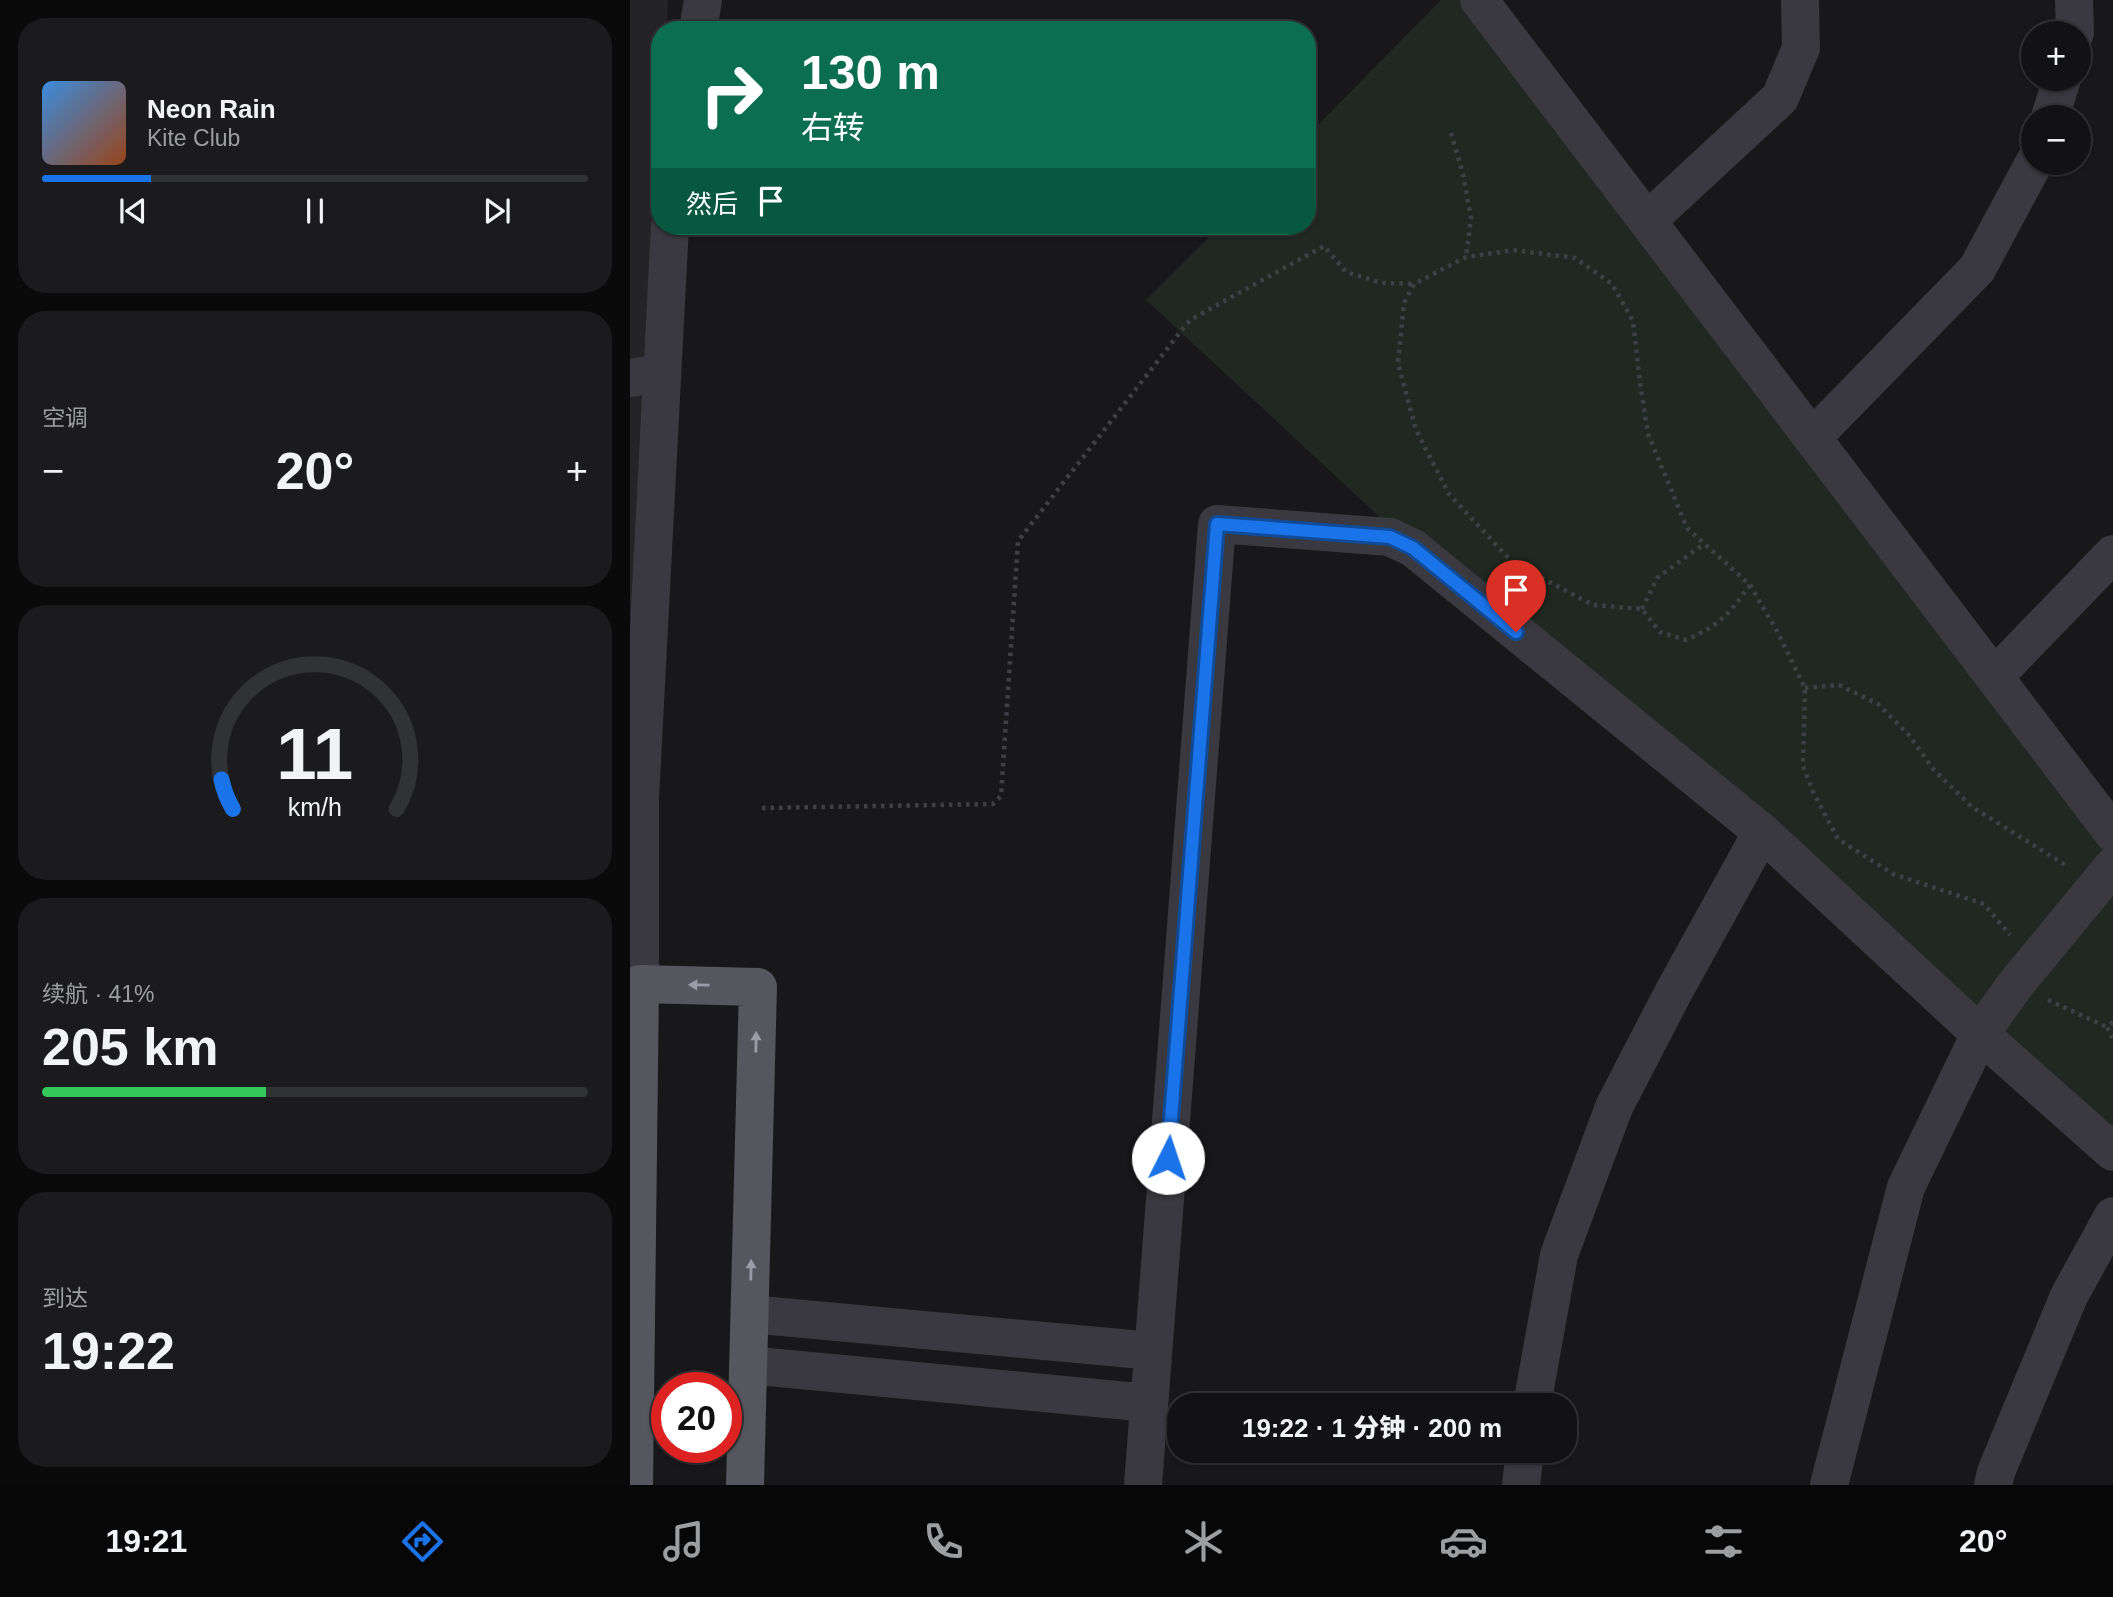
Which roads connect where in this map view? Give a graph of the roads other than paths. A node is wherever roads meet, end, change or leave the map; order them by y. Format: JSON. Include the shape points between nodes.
{"nodes":[{"id":1,"x":703,"y":0,"type":"edge"},
{"id":2,"x":1479,"y":0,"type":"edge"},
{"id":3,"x":1800,"y":0,"type":"edge"},
{"id":4,"x":2074,"y":0,"type":"edge"},
{"id":5,"x":700,"y":21,"type":"edge"},
{"id":6,"x":2075,"y":21,"type":"edge"},
{"id":7,"x":2028,"y":175,"type":"edge"},
{"id":8,"x":1647,"y":221,"type":"junction"},
{"id":9,"x":669,"y":235,"type":"edge"},
{"id":10,"x":646,"y":376,"type":"edge"},
{"id":11,"x":1812,"y":438,"type":"junction"},
{"id":12,"x":2113,"y":554,"type":"edge"},
{"id":13,"x":1994,"y":677,"type":"junction"},
{"id":14,"x":635,"y":799,"type":"edge"},
{"id":15,"x":1762,"y":832,"type":"junction"},
{"id":16,"x":2113,"y":833,"type":"edge"},
{"id":17,"x":2105,"y":875,"type":"edge"},
{"id":18,"x":640,"y":984,"type":"junction"},
{"id":19,"x":1980,"y":1034,"type":"junction"},
{"id":20,"x":2113,"y":1152,"type":"edge"},
{"id":21,"x":2113,"y":1216,"type":"edge"},
{"id":22,"x":750,"y":1314,"type":"junction"},
{"id":23,"x":1153,"y":1351,"type":"junction"},
{"id":24,"x":748,"y":1365,"type":"junction"},
{"id":25,"x":1534,"y":1393,"type":"edge"},
{"id":26,"x":1149,"y":1404,"type":"junction"},
{"id":27,"x":1524,"y":1463,"type":"edge"},
{"id":28,"x":634,"y":1485,"type":"edge"},
{"id":29,"x":745,"y":1485,"type":"edge"},
{"id":30,"x":1143,"y":1485,"type":"edge"},
{"id":31,"x":1521,"y":1485,"type":"edge"},
{"id":32,"x":1829,"y":1485,"type":"edge"},
{"id":33,"x":1993,"y":1485,"type":"edge"}],
"edges":[{"from":1,"to":5,"type":"street"},
{"from":2,"to":8,"type":"street"},
{"from":3,"to":8,"type":"street","via":[[1801,48],[1780,98]]},
{"from":4,"to":6,"type":"street"},
{"from":7,"to":11,"type":"street","via":[[1977,269]]},
{"from":8,"to":11,"type":"street"},
{"from":9,"to":10,"type":"street"},
{"from":10,"to":14,"type":"street"},
{"from":11,"to":13,"type":"street"},
{"from":12,"to":13,"type":"street"},
{"from":13,"to":16,"type":"street"},
{"from":14,"to":18,"type":"street"},
{"from":15,"to":19,"type":"street"},
{"from":15,"to":23,"type":"street","via":[[1413,548],[1390,537],[1217,524]]},
{"from":15,"to":25,"type":"street","via":[[1614,1107],[1559,1255]]},
{"from":17,"to":19,"type":"street"},
{"from":22,"to":18,"type":"main road","one_way":true,"via":[[758,987]]},
{"from":18,"to":28,"type":"main road"},
{"from":19,"to":20,"type":"street"},
{"from":19,"to":32,"type":"street","via":[[1906,1187]]},
{"from":21,"to":33,"type":"street","via":[[2069,1296]]},
{"from":22,"to":23,"type":"street"},
{"from":22,"to":24,"type":"main road"},
{"from":23,"to":26,"type":"street"},
{"from":24,"to":26,"type":"street"},
{"from":24,"to":29,"type":"main road"},
{"from":26,"to":30,"type":"street"},
{"from":27,"to":31,"type":"street"}]}
